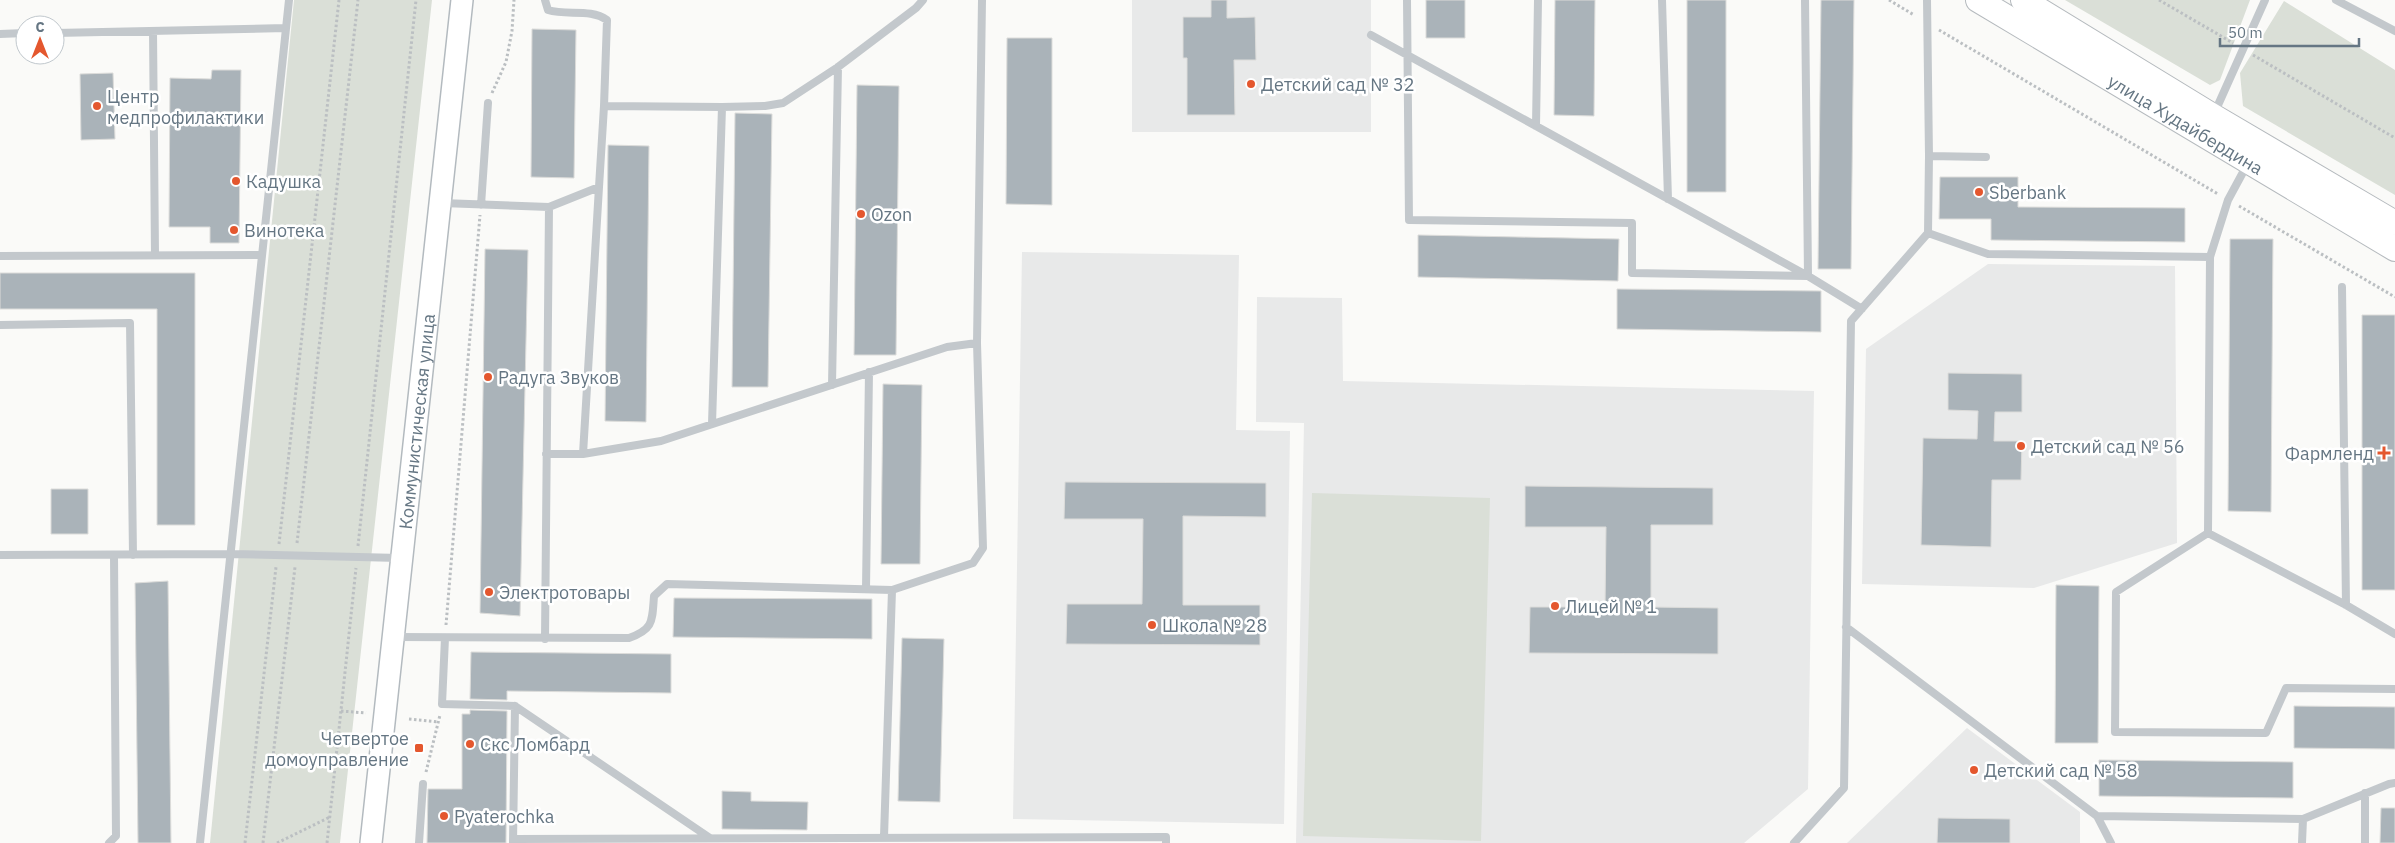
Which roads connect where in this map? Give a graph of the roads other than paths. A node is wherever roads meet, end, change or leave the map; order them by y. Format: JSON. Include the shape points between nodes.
{"nodes":[{"id":1,"x":289,"y":0,"type":"edge"},
{"id":2,"x":462,"y":0,"type":"edge"},
{"id":3,"x":545,"y":0,"type":"edge"},
{"id":4,"x":922,"y":0,"type":"edge"},
{"id":5,"x":982,"y":0,"type":"edge"},
{"id":6,"x":1407,"y":0,"type":"edge"},
{"id":7,"x":1538,"y":0,"type":"edge"},
{"id":8,"x":1662,"y":0,"type":"edge"},
{"id":9,"x":1805,"y":0,"type":"edge"},
{"id":10,"x":1927,"y":0,"type":"edge"},
{"id":11,"x":1978,"y":0,"type":"edge"},
{"id":12,"x":2023,"y":0,"type":"edge"},
{"id":13,"x":2265,"y":0,"type":"edge"},
{"id":14,"x":2336,"y":0,"type":"edge"},
{"id":15,"x":286,"y":28,"type":"junction"},
{"id":16,"x":152,"y":31,"type":"junction"},
{"id":17,"x":2395,"y":31,"type":"edge"},
{"id":18,"x":65,"y":33,"type":"edge"},
{"id":19,"x":0,"y":34,"type":"edge"},
{"id":20,"x":15,"y":34,"type":"edge"},
{"id":21,"x":1371,"y":35,"type":"dead end"},
{"id":22,"x":1407,"y":55,"type":"junction"},
{"id":23,"x":838,"y":67,"type":"junction"},
{"id":24,"x":488,"y":102,"type":"road end"},
{"id":25,"x":604,"y":106,"type":"junction"},
{"id":26,"x":722,"y":108,"type":"junction"},
{"id":27,"x":1536,"y":126,"type":"junction"},
{"id":28,"x":2208,"y":126,"type":"junction"},
{"id":29,"x":2254,"y":154,"type":"junction"},
{"id":30,"x":1929,"y":156,"type":"junction"},
{"id":31,"x":1986,"y":157,"type":"dead end"},
{"id":32,"x":599,"y":187,"type":"junction"},
{"id":33,"x":1668,"y":199,"type":"junction"},
{"id":34,"x":439,"y":203,"type":"junction"},
{"id":35,"x":480,"y":205,"type":"junction"},
{"id":36,"x":549,"y":207,"type":"junction"},
{"id":37,"x":2395,"y":223,"type":"edge"},
{"id":38,"x":1928,"y":234,"type":"junction"},
{"id":39,"x":2395,"y":249,"type":"edge"},
{"id":40,"x":155,"y":255,"type":"junction"},
{"id":41,"x":262,"y":255,"type":"junction"},
{"id":42,"x":0,"y":256,"type":"edge"},
{"id":43,"x":2210,"y":257,"type":"junction"},
{"id":44,"x":1808,"y":276,"type":"junction"},
{"id":45,"x":2342,"y":287,"type":"dead end"},
{"id":46,"x":1862,"y":309,"type":"junction"},
{"id":47,"x":0,"y":325,"type":"edge"},
{"id":48,"x":977,"y":343,"type":"junction"},
{"id":49,"x":869,"y":372,"type":"junction"},
{"id":50,"x":832,"y":385,"type":"junction"},
{"id":51,"x":712,"y":424,"type":"junction"},
{"id":52,"x":546,"y":454,"type":"junction"},
{"id":53,"x":583,"y":454,"type":"junction"},
{"id":54,"x":2208,"y":533,"type":"junction"},
{"id":55,"x":0,"y":548,"type":"edge"},
{"id":56,"x":232,"y":554,"type":"junction"},
{"id":57,"x":0,"y":555,"type":"edge"},
{"id":58,"x":114,"y":555,"type":"junction"},
{"id":59,"x":133,"y":555,"type":"junction"},
{"id":60,"x":402,"y":558,"type":"junction"},
{"id":61,"x":866,"y":589,"type":"junction"},
{"id":62,"x":892,"y":590,"type":"junction"},
{"id":63,"x":2346,"y":605,"type":"junction"},
{"id":64,"x":1846,"y":627,"type":"junction"},
{"id":65,"x":2395,"y":634,"type":"edge"},
{"id":66,"x":393,"y":638,"type":"junction"},
{"id":67,"x":445,"y":638,"type":"junction"},
{"id":68,"x":545,"y":639,"type":"junction"},
{"id":69,"x":2395,"y":689,"type":"edge"},
{"id":70,"x":515,"y":706,"type":"junction"},
{"id":71,"x":423,"y":784,"type":"road end"},
{"id":72,"x":2395,"y":784,"type":"edge"},
{"id":73,"x":2366,"y":793,"type":"junction"},
{"id":74,"x":2097,"y":816,"type":"junction"},
{"id":75,"x":2303,"y":819,"type":"junction"},
{"id":76,"x":884,"y":838,"type":"junction"},
{"id":77,"x":710,"y":840,"type":"edge"},
{"id":78,"x":1028,"y":840,"type":"edge"},
{"id":79,"x":514,"y":841,"type":"edge"},
{"id":80,"x":621,"y":841,"type":"edge"},
{"id":81,"x":109,"y":843,"type":"edge"},
{"id":82,"x":200,"y":843,"type":"edge"},
{"id":83,"x":371,"y":843,"type":"edge"},
{"id":84,"x":419,"y":843,"type":"edge"},
{"id":85,"x":1166,"y":843,"type":"edge"},
{"id":86,"x":1794,"y":843,"type":"edge"},
{"id":87,"x":2111,"y":843,"type":"edge"},
{"id":88,"x":2302,"y":843,"type":"edge"},
{"id":89,"x":2366,"y":843,"type":"edge"}],
"edges":[{"from":1,"to":15,"type":"lane"},
{"from":2,"to":34,"type":"main road","name":"Коммунистическая улица"},
{"from":3,"to":25,"type":"lane","via":[[548,10],[600,15],[607,20]]},
{"from":4,"to":23,"type":"lane","via":[[916,8]]},
{"from":5,"to":48,"type":"lane"},
{"from":6,"to":22,"type":"lane"},
{"from":7,"to":27,"type":"lane"},
{"from":8,"to":33,"type":"lane"},
{"from":9,"to":44,"type":"lane"},
{"from":10,"to":30,"type":"lane"},
{"from":11,"to":28,"type":"main road","name":"улица Худайбердина"},
{"from":12,"to":28,"type":"main road","name":"улица Худайбердина"},
{"from":13,"to":28,"type":"lane"},
{"from":14,"to":17,"type":"lane"},
{"from":15,"to":16,"type":"lane"},
{"from":15,"to":41,"type":"lane"},
{"from":16,"to":18,"type":"lane"},
{"from":16,"to":40,"type":"lane"},
{"from":19,"to":20,"type":"lane"},
{"from":21,"to":22,"type":"lane"},
{"from":22,"to":27,"type":"lane"},
{"from":22,"to":44,"type":"lane","via":[[1409,220],[1632,223],[1632,273]]},
{"from":23,"to":26,"type":"lane","via":[[783,103]]},
{"from":23,"to":50,"type":"lane"},
{"from":24,"to":35,"type":"lane"},
{"from":25,"to":26,"type":"lane"},
{"from":25,"to":32,"type":"lane"},
{"from":26,"to":51,"type":"lane"},
{"from":27,"to":33,"type":"lane"},
{"from":28,"to":29,"type":"main road","name":"улица Худайбердина"},
{"from":29,"to":37,"type":"main road","name":"улица Худайбердина"},
{"from":29,"to":39,"type":"main road","name":"улица Худайбердина"},
{"from":29,"to":43,"type":"lane","via":[[2228,200]]},
{"from":30,"to":31,"type":"lane"},
{"from":30,"to":38,"type":"lane"},
{"from":32,"to":36,"type":"lane"},
{"from":32,"to":53,"type":"lane"},
{"from":33,"to":44,"type":"lane"},
{"from":34,"to":35,"type":"lane"},
{"from":34,"to":60,"type":"main road","name":"Коммунистическая улица"},
{"from":35,"to":36,"type":"lane"},
{"from":36,"to":52,"type":"lane"},
{"from":38,"to":43,"type":"lane","via":[[1988,254]]},
{"from":38,"to":46,"type":"lane"},
{"from":40,"to":41,"type":"lane"},
{"from":40,"to":42,"type":"lane"},
{"from":41,"to":56,"type":"lane"},
{"from":43,"to":54,"type":"lane"},
{"from":44,"to":46,"type":"lane"},
{"from":45,"to":63,"type":"lane"},
{"from":46,"to":64,"type":"lane","via":[[1851,321]]},
{"from":47,"to":59,"type":"lane","via":[[130,323]]},
{"from":48,"to":49,"type":"lane","via":[[947,347]]},
{"from":48,"to":62,"type":"lane","via":[[983,548],[973,563]]},
{"from":49,"to":50,"type":"lane"},
{"from":49,"to":61,"type":"lane"},
{"from":50,"to":51,"type":"lane"},
{"from":51,"to":53,"type":"lane","via":[[661,441]]},
{"from":52,"to":53,"type":"lane"},
{"from":52,"to":68,"type":"lane"},
{"from":54,"to":63,"type":"lane"},
{"from":54,"to":69,"type":"lane","via":[[2116,592],[2115,732],[2266,733],[2286,688]]},
{"from":55,"to":57,"type":"lane"},
{"from":56,"to":59,"type":"lane"},
{"from":56,"to":60,"type":"lane"},
{"from":56,"to":82,"type":"lane"},
{"from":57,"to":58,"type":"lane"},
{"from":58,"to":59,"type":"lane"},
{"from":58,"to":81,"type":"lane","via":[[116,836]]},
{"from":60,"to":66,"type":"main road","name":"Коммунистическая улица"},
{"from":61,"to":62,"type":"lane"},
{"from":61,"to":68,"type":"lane","via":[[667,584],[654,596],[652,622],[643,633],[629,638]]},
{"from":62,"to":76,"type":"lane"},
{"from":63,"to":65,"type":"lane"},
{"from":64,"to":74,"type":"lane"},
{"from":64,"to":86,"type":"lane","via":[[1844,788]]},
{"from":66,"to":67,"type":"lane"},
{"from":66,"to":83,"type":"main road","name":"Коммунистическая улица"},
{"from":67,"to":68,"type":"lane"},
{"from":67,"to":70,"type":"lane","via":[[442,704]]},
{"from":70,"to":77,"type":"lane"},
{"from":70,"to":79,"type":"lane"},
{"from":71,"to":84,"type":"lane"},
{"from":72,"to":73,"type":"lane"},
{"from":73,"to":75,"type":"lane"},
{"from":73,"to":89,"type":"lane"},
{"from":74,"to":75,"type":"lane"},
{"from":74,"to":87,"type":"lane"},
{"from":75,"to":88,"type":"lane"},
{"from":76,"to":77,"type":"lane"},
{"from":76,"to":78,"type":"lane"},
{"from":77,"to":80,"type":"lane"},
{"from":78,"to":85,"type":"lane","via":[[1166,836]]},
{"from":79,"to":80,"type":"lane"}]}
